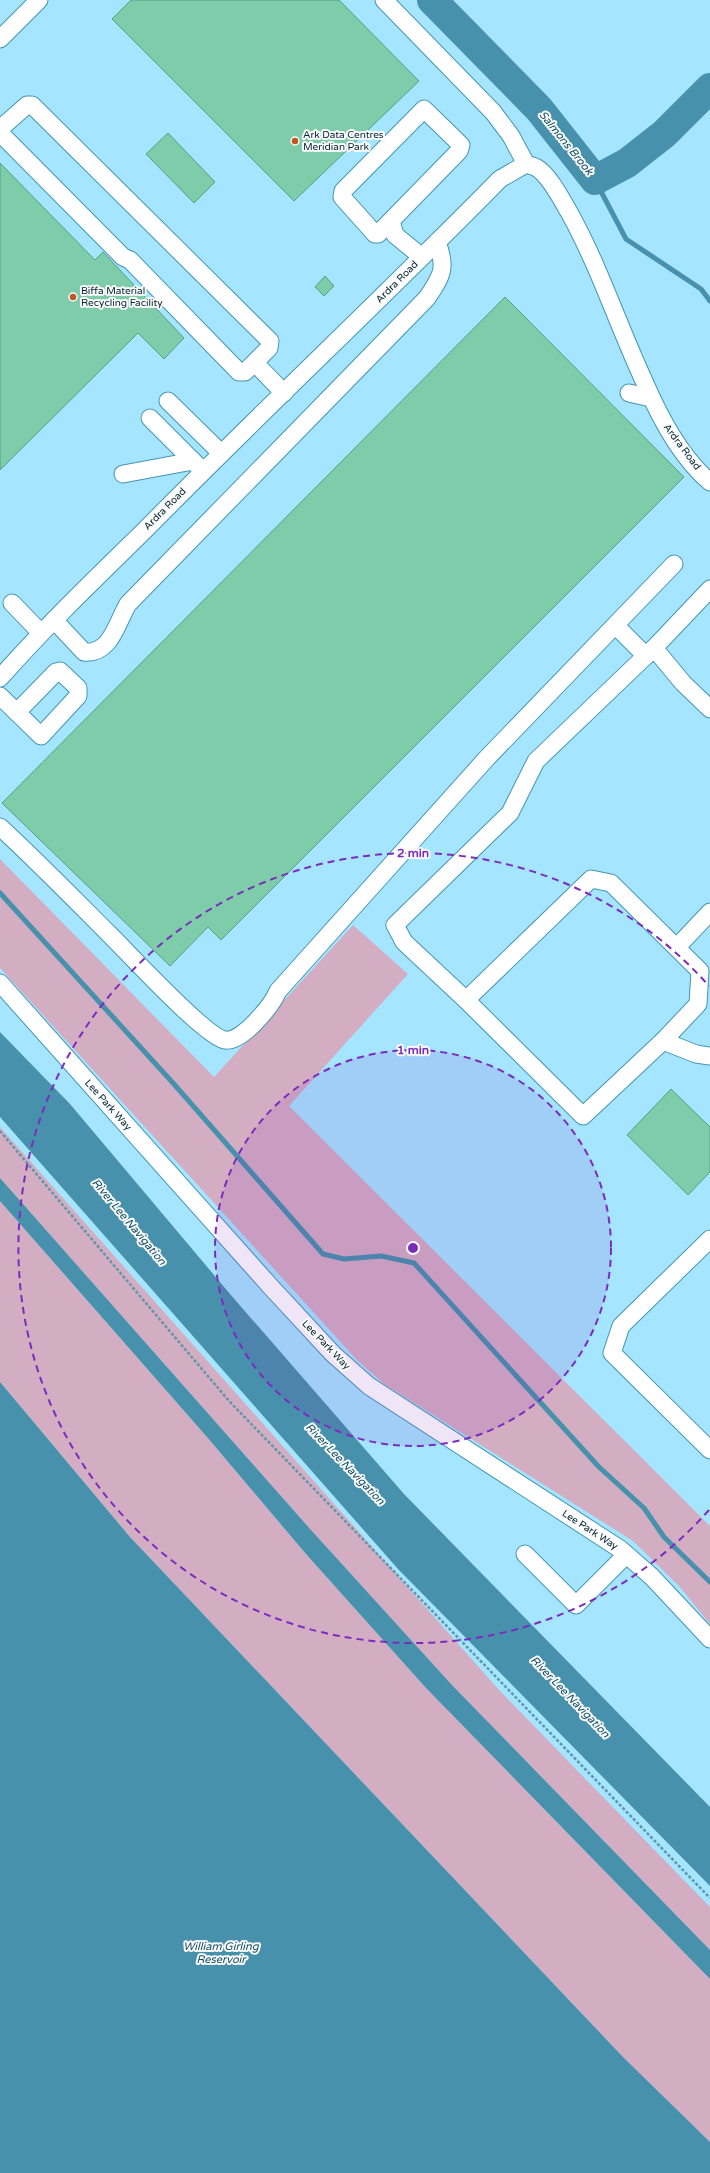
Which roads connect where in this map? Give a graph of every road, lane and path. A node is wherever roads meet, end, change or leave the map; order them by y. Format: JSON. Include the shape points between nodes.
{"nodes":[{"id":1,"x":40,"y":0,"type":"edge"},
{"id":2,"x":384,"y":0,"type":"edge"},
{"id":3,"x":0,"y":39,"type":"edge"},
{"id":4,"x":526,"y":164,"type":"junction"},
{"id":5,"x":391,"y":221,"type":"junction"},
{"id":6,"x":437,"y":242,"type":"junction"},
{"id":7,"x":422,"y":257,"type":"junction"},
{"id":8,"x":255,"y":363,"type":"junction"},
{"id":9,"x":284,"y":393,"type":"junction"},
{"id":10,"x":629,"y":393,"type":"dead end"},
{"id":11,"x":651,"y":398,"type":"junction"},
{"id":12,"x":168,"y":401,"type":"dead end"},
{"id":13,"x":150,"y":418,"type":"dead end"},
{"id":14,"x":221,"y":453,"type":"junction"},
{"id":15,"x":198,"y":466,"type":"junction"},
{"id":16,"x":123,"y":474,"type":"dead end"},
{"id":17,"x":710,"y":482,"type":"edge"},
{"id":18,"x":674,"y":564,"type":"dead end"},
{"id":19,"x":710,"y":589,"type":"edge"},
{"id":20,"x":12,"y":603,"type":"dead end"},
{"id":21,"x":54,"y":620,"type":"junction"},
{"id":22,"x":616,"y":626,"type":"junction"},
{"id":23,"x":41,"y":633,"type":"junction"},
{"id":24,"x":650,"y":652,"type":"junction"},
{"id":25,"x":4,"y":674,"type":"edge"},
{"id":26,"x":0,"y":696,"type":"edge"},
{"id":27,"x":710,"y":709,"type":"edge"},
{"id":28,"x":17,"y":712,"type":"dead end"},
{"id":29,"x":0,"y":827,"type":"edge"},
{"id":30,"x":710,"y":912,"type":"edge"},
{"id":31,"x":677,"y":947,"type":"junction"},
{"id":32,"x":0,"y":984,"type":"edge"},
{"id":33,"x":466,"y":1000,"type":"junction"},
{"id":34,"x":663,"y":1041,"type":"junction"},
{"id":35,"x":710,"y":1056,"type":"edge"},
{"id":36,"x":0,"y":1131,"type":"edge"},
{"id":37,"x":710,"y":1239,"type":"edge"},
{"id":38,"x":710,"y":1450,"type":"edge"},
{"id":39,"x":525,"y":1554,"type":"dead end"},
{"id":40,"x":626,"y":1555,"type":"junction"},
{"id":41,"x":710,"y":1640,"type":"edge"},
{"id":42,"x":710,"y":1898,"type":"edge"}],
"edges":[{"from":1,"to":3,"type":"street"},
{"from":2,"to":4,"type":"street","via":[[493,112],[511,136]]},
{"from":4,"to":6,"type":"street","name":"Ardra Road","via":[[500,179]]},
{"from":4,"to":11,"type":"street","name":"Ardra Road","via":[[538,168],[547,179],[580,231]]},
{"from":5,"to":5,"type":"street","via":[[459,151],[461,145],[427,109],[424,109],[343,191],[342,197],[375,234]]},
{"from":5,"to":7,"type":"street","via":[[395,235]]},
{"from":6,"to":7,"type":"street","name":"Ardra Road"},
{"from":6,"to":21,"type":"street","via":[[442,256],[442,275],[427,298],[128,604],[119,618],[112,638],[102,649],[93,653],[84,652]]},
{"from":7,"to":9,"type":"street","name":"Ardra Road"},
{"from":8,"to":8,"type":"street","via":[[269,348],[270,341],[32,105],[26,105],[1,128],[1,134],[123,257],[130,260],[239,372],[245,372]]},
{"from":8,"to":9,"type":"street"},
{"from":9,"to":14,"type":"street","name":"Ardra Road"},
{"from":10,"to":11,"type":"street"},
{"from":11,"to":17,"type":"street","name":"Ardra Road","via":[[682,450]]},
{"from":12,"to":14,"type":"street"},
{"from":13,"to":15,"type":"street"},
{"from":14,"to":15,"type":"street","name":"Ardra Road"},
{"from":15,"to":16,"type":"street"},
{"from":15,"to":21,"type":"street","name":"Ardra Road"},
{"from":18,"to":22,"type":"street"},
{"from":19,"to":24,"type":"street","via":[[696,607]]},
{"from":20,"to":23,"type":"street"},
{"from":21,"to":23,"type":"street","name":"Ardra Road"},
{"from":22,"to":24,"type":"street"},
{"from":22,"to":29,"type":"street","via":[[486,759],[278,991],[274,1000],[242,1036],[231,1041],[214,1035],[158,984]]},
{"from":23,"to":25,"type":"street","name":"Ardra Road"},
{"from":24,"to":27,"type":"street"},
{"from":24,"to":33,"type":"street","via":[[536,761],[510,813],[395,925],[404,942]]},
{"from":26,"to":28,"type":"street"},
{"from":30,"to":31,"type":"street"},
{"from":31,"to":33,"type":"street","via":[[611,883],[591,879]]},
{"from":31,"to":34,"type":"street","via":[[700,971],[698,1004]]},
{"from":32,"to":40,"type":"street","name":"Lee Park Way","via":[[270,1286],[351,1371],[368,1386]]},
{"from":33,"to":34,"type":"street","via":[[583,1116]]},
{"from":34,"to":35,"type":"street","via":[[696,1054]]},
{"from":36,"to":42,"type":"path","via":[[229,1401]]},
{"from":37,"to":38,"type":"street","via":[[621,1326],[612,1353]]},
{"from":39,"to":40,"type":"street","via":[[576,1605]]},
{"from":40,"to":41,"type":"street","name":"Lee Park Way","via":[[652,1577]]}]}
